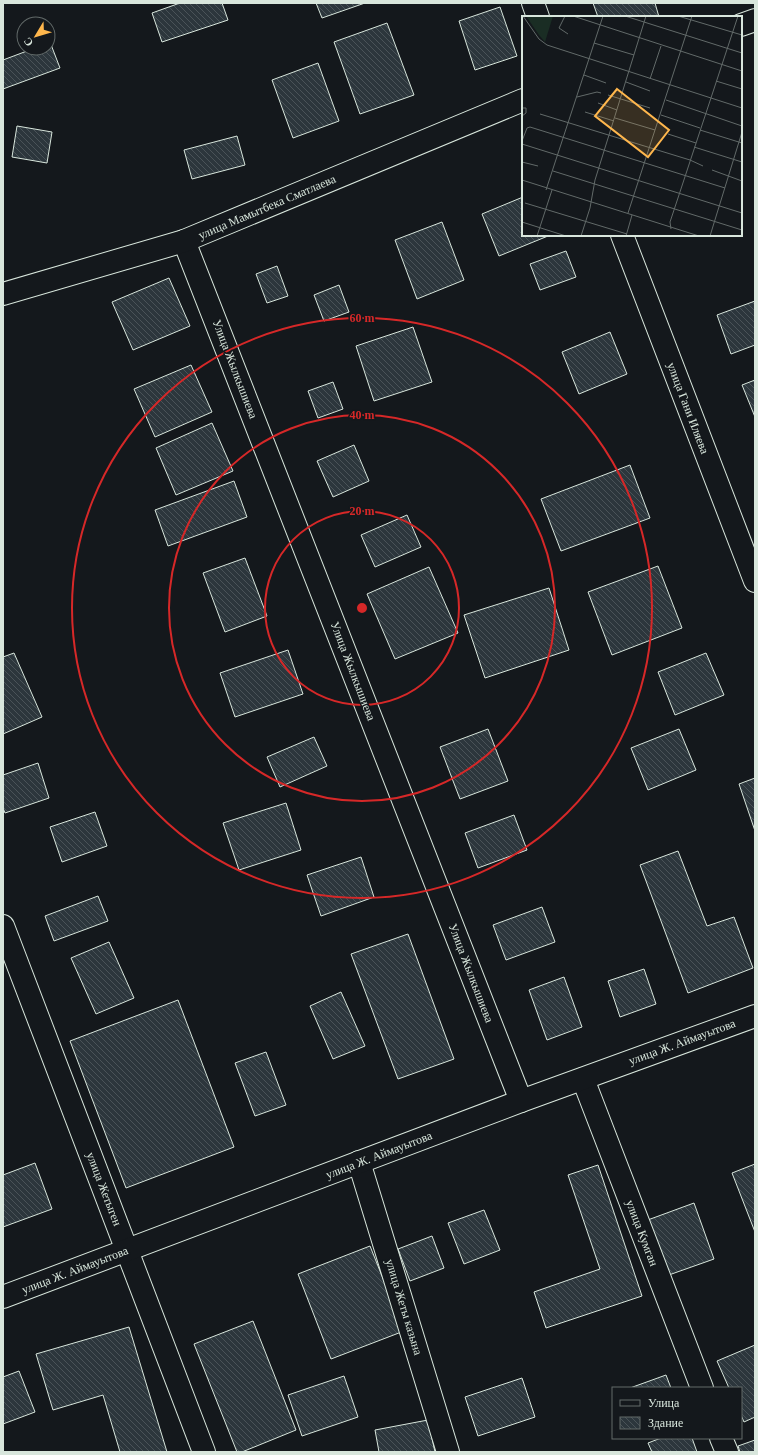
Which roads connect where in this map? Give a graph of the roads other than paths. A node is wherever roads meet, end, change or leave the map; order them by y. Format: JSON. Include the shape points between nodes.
{"nodes":[{"id":1,"x":533,"y":3,"type":"edge"},
{"id":2,"x":538,"y":16,"type":"edge"},
{"id":3,"x":755,"y":20,"type":"edge"},
{"id":4,"x":742,"y":25,"type":"edge"},
{"id":5,"x":522,"y":100,"type":"edge"},
{"id":6,"x":622,"y":236,"type":"edge"},
{"id":7,"x":184,"y":241,"type":"junction"},
{"id":8,"x":3,"y":294,"type":"edge"},
{"id":9,"x":755,"y":581,"type":"edge"},
{"id":10,"x":3,"y":926,"type":"edge"},
{"id":11,"x":755,"y":1016,"type":"edge"},
{"id":12,"x":583,"y":1079,"type":"junction"},
{"id":13,"x":521,"y":1101,"type":"junction"},
{"id":14,"x":359,"y":1162,"type":"junction"},
{"id":15,"x":127,"y":1250,"type":"junction"},
{"id":16,"x":3,"y":1297,"type":"edge"},
{"id":17,"x":702,"y":1387,"type":"edge"},
{"id":18,"x":722,"y":1439,"type":"edge"},
{"id":19,"x":204,"y":1452,"type":"edge"},
{"id":20,"x":448,"y":1452,"type":"edge"},
{"id":21,"x":727,"y":1452,"type":"edge"}],
"edges":[{"from":1,"to":2,"type":"street"},
{"from":3,"to":4,"type":"street"},
{"from":5,"to":7,"type":"street","name":"улица Мамытбека Сматлаева"},
{"from":6,"to":9,"type":"street","name":"улица Гани Иляева"},
{"from":7,"to":8,"type":"street","name":"улица Мамытбека Сматлаева"},
{"from":7,"to":13,"type":"street","name":"Улица Жылкышиева"},
{"from":10,"to":15,"type":"street","name":"улица Жетыген"},
{"from":11,"to":12,"type":"street","name":"улица Ж. Аймауытова"},
{"from":12,"to":13,"type":"street","name":"улица Ж. Аймауытова"},
{"from":12,"to":17,"type":"street","name":"улица Кумган"},
{"from":13,"to":14,"type":"street","name":"улица Ж. Аймауытова"},
{"from":14,"to":15,"type":"street","name":"улица Ж. Аймауытова"},
{"from":14,"to":20,"type":"street","name":"улица Жеты казына"},
{"from":15,"to":16,"type":"street","name":"улица Ж. Аймауытова"},
{"from":15,"to":19,"type":"street","name":"улица Жетыген"},
{"from":18,"to":21,"type":"street"}]}
